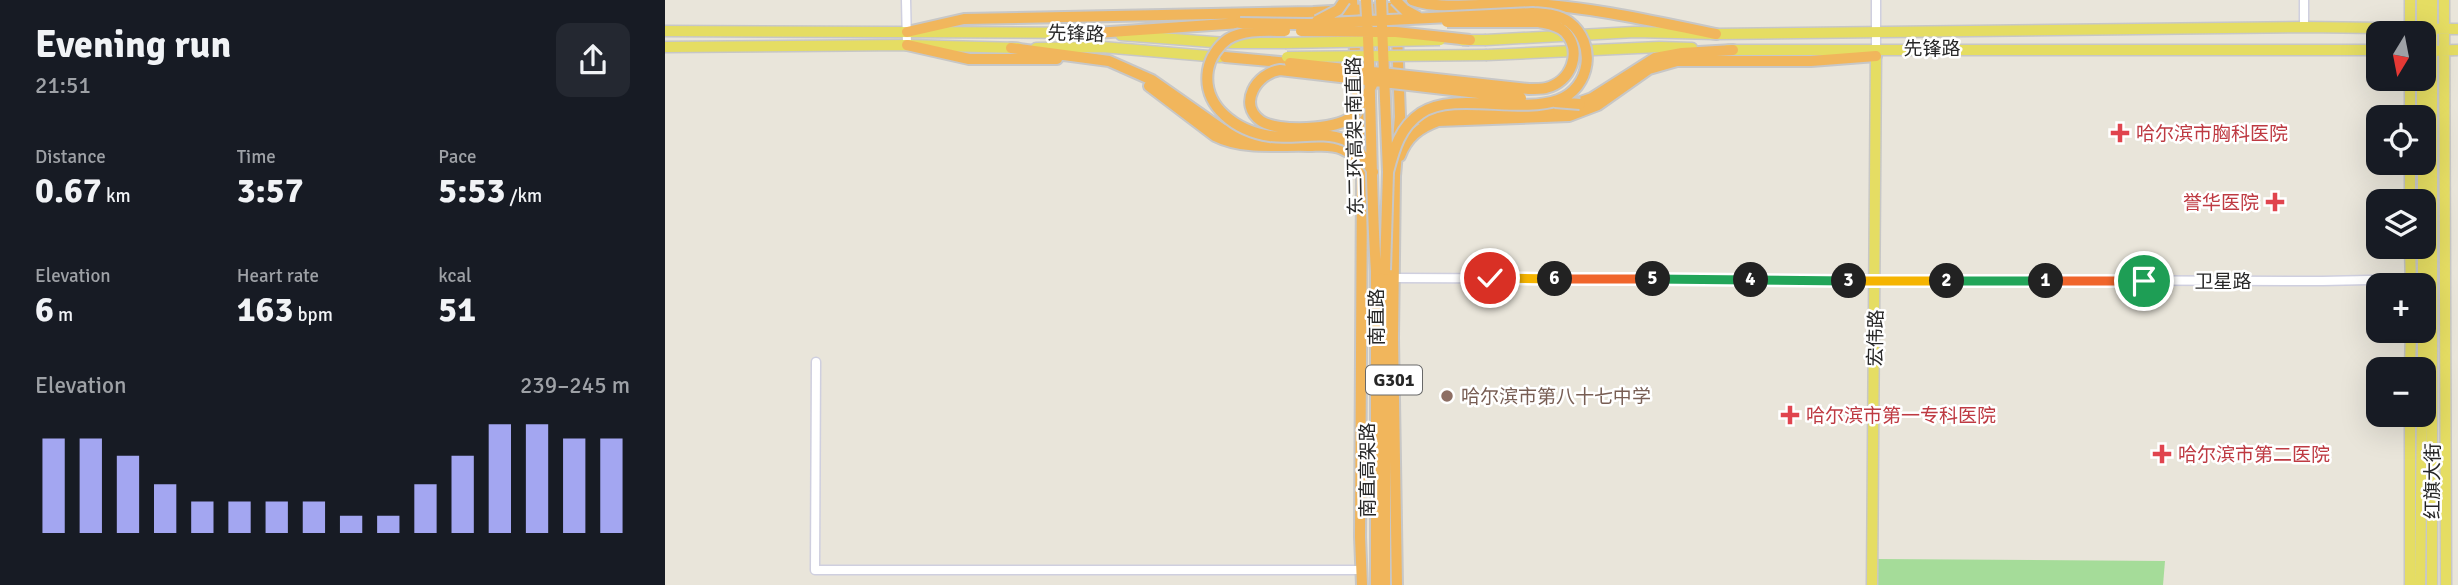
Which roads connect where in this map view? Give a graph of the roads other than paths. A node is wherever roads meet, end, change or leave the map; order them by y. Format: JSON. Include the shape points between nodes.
{"nodes":[{"id":1,"x":906,"y":0,"type":"edge"},
{"id":2,"x":1339,"y":0,"type":"edge"},
{"id":3,"x":1345,"y":0,"type":"edge"},
{"id":4,"x":1366,"y":0,"type":"edge"},
{"id":5,"x":1381,"y":0,"type":"edge"},
{"id":6,"x":1412,"y":0,"type":"edge"},
{"id":7,"x":1875,"y":0,"type":"edge"},
{"id":8,"x":2304,"y":0,"type":"edge"},
{"id":9,"x":2410,"y":0,"type":"edge"},
{"id":10,"x":2421,"y":0,"type":"edge"},
{"id":11,"x":2432,"y":0,"type":"edge"},
{"id":12,"x":2444,"y":0,"type":"edge"},
{"id":13,"x":1397,"y":2,"type":"edge"},
{"id":14,"x":1353,"y":6,"type":"edge"},
{"id":15,"x":1313,"y":12,"type":"junction"},
{"id":16,"x":2410,"y":21,"type":"edge"},
{"id":17,"x":2424,"y":21,"type":"edge"},
{"id":18,"x":2427,"y":21,"type":"edge"},
{"id":19,"x":1308,"y":24,"type":"junction"},
{"id":20,"x":2304,"y":27,"type":"junction"},
{"id":21,"x":2366,"y":29,"type":"edge"},
{"id":22,"x":2436,"y":29,"type":"edge"},
{"id":23,"x":2444,"y":29,"type":"junction"},
{"id":24,"x":2458,"y":29,"type":"edge"},
{"id":25,"x":665,"y":31,"type":"edge"},
{"id":26,"x":1876,"y":31,"type":"junction"},
{"id":27,"x":907,"y":32,"type":"junction"},
{"id":28,"x":1096,"y":33,"type":"junction"},
{"id":29,"x":1716,"y":34,"type":"junction"},
{"id":30,"x":1469,"y":40,"type":"junction"},
{"id":31,"x":907,"y":45,"type":"junction"},
{"id":32,"x":2436,"y":45,"type":"edge"},
{"id":33,"x":665,"y":47,"type":"edge"},
{"id":34,"x":1011,"y":48,"type":"junction"},
{"id":35,"x":1733,"y":50,"type":"junction"},
{"id":36,"x":2366,"y":50,"type":"edge"},
{"id":37,"x":2458,"y":50,"type":"edge"},
{"id":38,"x":2436,"y":51,"type":"edge"},
{"id":39,"x":1876,"y":52,"type":"junction"},
{"id":40,"x":1225,"y":57,"type":"joint"},
{"id":41,"x":1104,"y":60,"type":"junction"},
{"id":42,"x":1289,"y":60,"type":"junction"},
{"id":43,"x":1124,"y":67,"type":"junction"},
{"id":44,"x":1372,"y":85,"type":"junction"},
{"id":45,"x":2433,"y":91,"type":"edge"},
{"id":46,"x":2434,"y":91,"type":"edge"},
{"id":47,"x":1580,"y":104,"type":"junction"},
{"id":48,"x":1413,"y":120,"type":"junction"},
{"id":49,"x":1271,"y":136,"type":"junction"},
{"id":50,"x":1367,"y":174,"type":"junction"},
{"id":51,"x":1391,"y":174,"type":"junction"},
{"id":52,"x":1388,"y":216,"type":"junction"},
{"id":53,"x":1373,"y":219,"type":"junction"},
{"id":54,"x":1385,"y":273,"type":"junction"},
{"id":55,"x":1876,"y":281,"type":"junction"},
{"id":56,"x":2366,"y":281,"type":"edge"},
{"id":57,"x":816,"y":362,"type":"dead end"},
{"id":58,"x":2410,"y":427,"type":"edge"},
{"id":59,"x":2422,"y":427,"type":"edge"},
{"id":60,"x":1360,"y":537,"type":"junction"},
{"id":61,"x":1362,"y":570,"type":"junction"},
{"id":62,"x":1362,"y":585,"type":"edge"},
{"id":63,"x":1376,"y":585,"type":"edge"},
{"id":64,"x":1385,"y":585,"type":"edge"},
{"id":65,"x":1395,"y":585,"type":"edge"},
{"id":66,"x":1872,"y":585,"type":"edge"},
{"id":67,"x":2410,"y":585,"type":"edge"},
{"id":68,"x":2420,"y":585,"type":"edge"},
{"id":69,"x":2432,"y":585,"type":"edge"},
{"id":70,"x":2446,"y":585,"type":"edge"}],
"edges":[{"from":1,"to":27,"type":"street"},
{"from":2,"to":15,"type":"highway","via":[[1331,8]]},
{"from":3,"to":19,"type":"highway","bridge":true,"via":[[1332,14]]},
{"from":4,"to":44,"type":"highway","name":"东二环高架-南直路","bridge":true},
{"from":5,"to":51,"type":"highway","name":"东二环高架-南直路","bridge":true},
{"from":6,"to":29,"type":"highway","via":[[1443,5],[1575,7]]},
{"from":7,"to":26,"type":"street"},
{"from":8,"to":20,"type":"street"},
{"from":9,"to":16,"type":"main road"},
{"from":10,"to":17,"type":"main road","name":"红旗大街"},
{"from":11,"to":18,"type":"main road","name":"红旗大街"},
{"from":12,"to":23,"type":"main road","name":"红旗大街"},
{"from":13,"to":14,"type":"highway"},
{"from":13,"to":42,"type":"highway","bridge":true,"via":[[1430,21],[1551,24],[1565,32],[1573,47],[1572,66],[1562,81],[1529,89]]},
{"from":13,"to":51,"type":"highway","via":[[1400,117]]},
{"from":14,"to":15,"type":"highway"},
{"from":14,"to":50,"type":"highway","number":"G301"},
{"from":15,"to":27,"type":"highway","via":[[964,19]]},
{"from":19,"to":28,"type":"highway","bridge":true,"via":[[1240,23]]},
{"from":19,"to":48,"type":"highway","bridge":true,"via":[[1533,13],[1559,17],[1582,37],[1586,68],[1582,80],[1566,96],[1544,103],[1444,105]]},
{"from":20,"to":21,"type":"main road","name":"先锋路"},
{"from":20,"to":26,"type":"main road","name":"先锋路"},
{"from":22,"to":23,"type":"main road"},
{"from":23,"to":24,"type":"main road"},
{"from":23,"to":32,"type":"main road","name":"红旗大街"},
{"from":25,"to":27,"type":"main road","name":"先锋路"},
{"from":26,"to":29,"type":"main road","name":"先锋路"},
{"from":26,"to":39,"type":"street"},
{"from":27,"to":28,"type":"main road","name":"先锋路"},
{"from":27,"to":31,"type":"street"},
{"from":28,"to":30,"type":"main road","name":"先锋路","bridge":true,"via":[[1226,43]]},
{"from":29,"to":30,"type":"main road","name":"先锋路","bridge":true,"via":[[1635,32]]},
{"from":30,"to":49,"type":"highway","bridge":true,"via":[[1396,32],[1236,34],[1217,49],[1209,63],[1208,90],[1226,118]]},
{"from":31,"to":33,"type":"main road","name":"先锋路"},
{"from":31,"to":34,"type":"main road","name":"先锋路"},
{"from":31,"to":41,"type":"highway","via":[[968,59]]},
{"from":34,"to":40,"type":"main road","name":"先锋路","via":[[1102,47]]},
{"from":34,"to":41,"type":"highway"},
{"from":35,"to":39,"type":"main road","name":"先锋路"},
{"from":35,"to":42,"type":"main road","name":"先锋路","bridge":true,"via":[[1659,47]]},
{"from":35,"to":47,"type":"highway","via":[[1655,58]]},
{"from":36,"to":39,"type":"main road","name":"先锋路"},
{"from":37,"to":38,"type":"main road"},
{"from":39,"to":51,"type":"highway","via":[[1811,61],[1667,63],[1642,73],[1598,105],[1569,116],[1438,121],[1425,126],[1406,143]]},
{"from":39,"to":55,"type":"main road","name":"宏伟路"},
{"from":40,"to":42,"type":"highway"},
{"from":41,"to":43,"type":"highway"},
{"from":43,"to":49,"type":"highway","bridge":true,"via":[[1166,89],[1222,130]]},
{"from":43,"to":50,"type":"highway","via":[[1226,141],[1331,146],[1343,149]]},
{"from":44,"to":47,"type":"highway","bridge":true,"via":[[1350,118],[1329,127],[1268,125],[1258,119],[1251,104],[1258,80],[1280,70]]},
{"from":44,"to":50,"type":"highway","name":"东二环高架-南直路","bridge":true},
{"from":45,"to":69,"type":"main road","name":"红旗大街"},
{"from":46,"to":70,"type":"main road","name":"红旗大街"},
{"from":47,"to":48,"type":"highway","bridge":true,"via":[[1560,109],[1449,113]]},
{"from":48,"to":51,"type":"highway","bridge":true,"via":[[1400,135]]},
{"from":49,"to":50,"type":"highway","bridge":true,"via":[[1340,139],[1354,146]]},
{"from":50,"to":51,"type":"street"},
{"from":50,"to":53,"type":"highway","name":"东二环高架-南直路","bridge":true},
{"from":50,"to":60,"type":"highway","name":"南直路","number":"G301"},
{"from":51,"to":52,"type":"highway","name":"东二环高架-南直路","bridge":true},
{"from":51,"to":54,"type":"highway","name":"南直路","number":"G301"},
{"from":52,"to":54,"type":"highway","name":"东二环高架-南直路","bridge":true},
{"from":52,"to":65,"type":"highway","bridge":true},
{"from":53,"to":54,"type":"highway","name":"东二环高架-南直路","bridge":true},
{"from":53,"to":60,"type":"highway","bridge":true,"via":[[1367,271],[1366,517]]},
{"from":54,"to":55,"type":"street","name":"卫星路"},
{"from":54,"to":63,"type":"highway","name":"南直高架路"},
{"from":54,"to":64,"type":"highway","name":"南直高架路"},
{"from":54,"to":65,"type":"highway","name":"南直路","number":"G301"},
{"from":55,"to":56,"type":"street","name":"卫星路"},
{"from":55,"to":66,"type":"main road","name":"宏伟路"},
{"from":57,"to":61,"type":"street","via":[[815,570]]},
{"from":58,"to":67,"type":"main road","name":"红旗大街"},
{"from":59,"to":68,"type":"main road","name":"红旗大街"},
{"from":60,"to":61,"type":"highway","name":"南直路","number":"G301"},
{"from":61,"to":62,"type":"highway","name":"南直路","number":"G301"}]}
